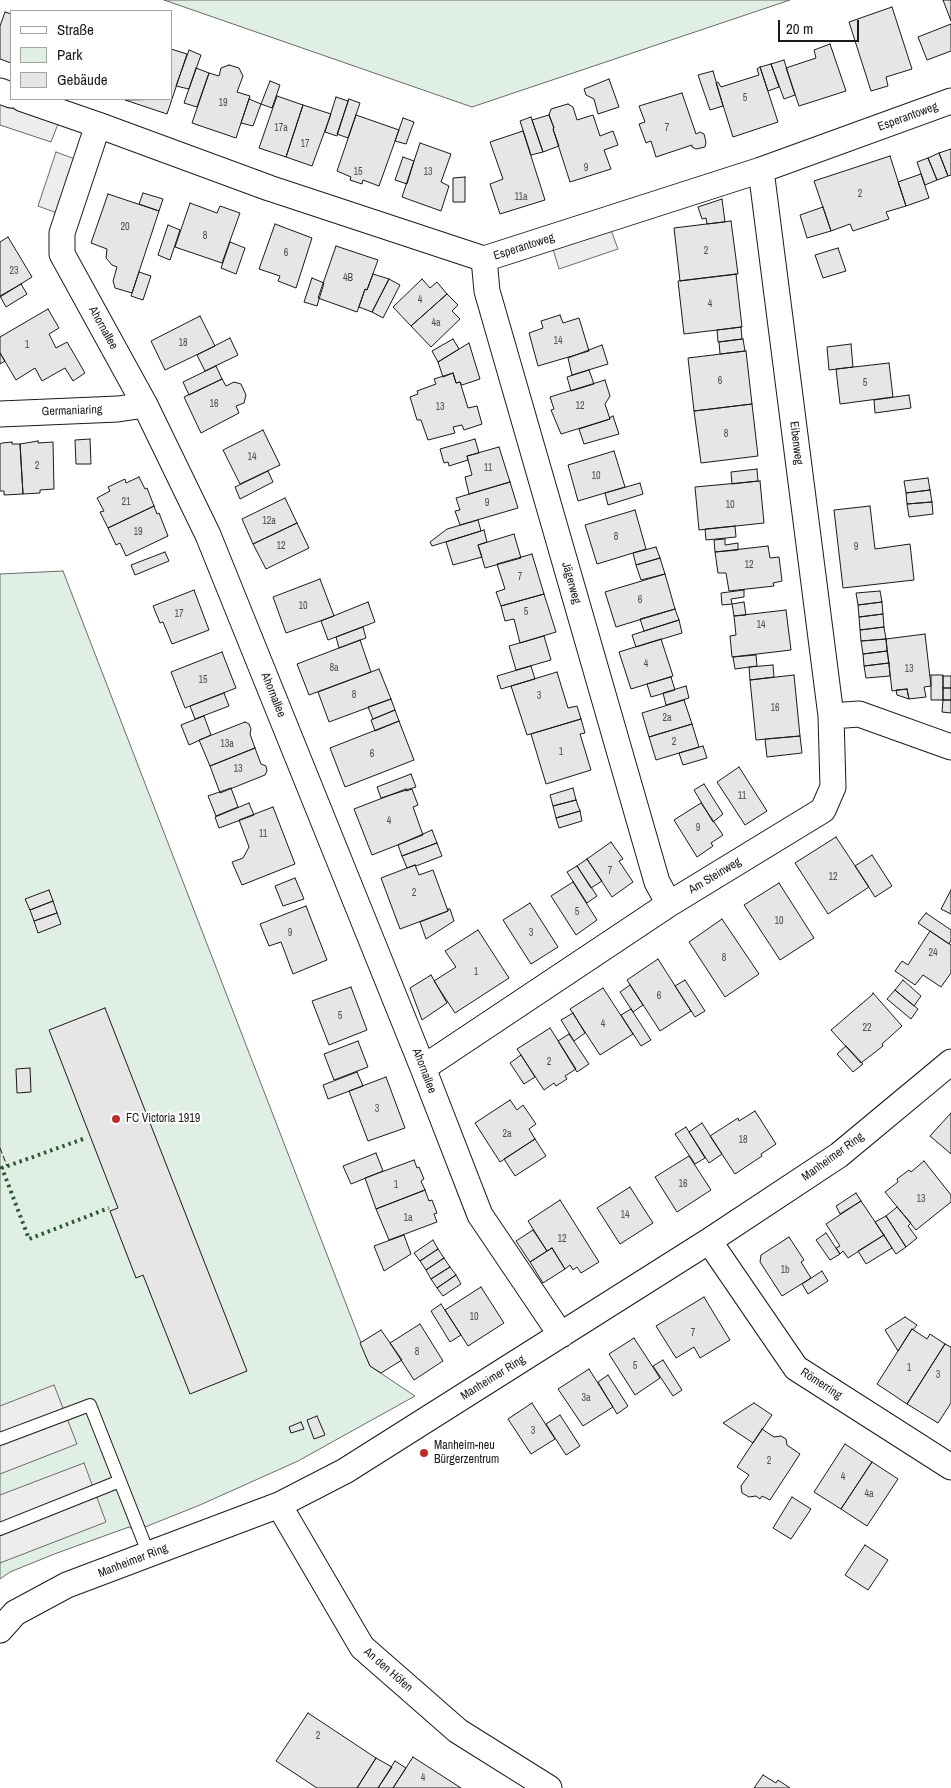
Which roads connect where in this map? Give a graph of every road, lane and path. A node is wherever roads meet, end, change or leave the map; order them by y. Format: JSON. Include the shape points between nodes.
{"nodes":[{"id":1,"x":26,"y":100,"type":"edge"},
{"id":2,"x":951,"y":101,"type":"edge"},
{"id":3,"x":98,"y":125,"type":"junction"},
{"id":4,"x":761,"y":170,"type":"junction"},
{"id":5,"x":484,"y":260,"type":"junction"},
{"id":6,"x":144,"y":405,"type":"junction"},
{"id":7,"x":0,"y":414,"type":"edge"},
{"id":8,"x":831,"y":716,"type":"junction"},
{"id":9,"x":951,"y":747,"type":"edge"},
{"id":10,"x":669,"y":904,"type":"junction"},
{"id":11,"x":951,"y":1062,"type":"edge"},
{"id":12,"x":424,"y":1068,"type":"junction"},
{"id":13,"x":709,"y":1241,"type":"junction"},
{"id":14,"x":561,"y":1335,"type":"junction"},
{"id":15,"x":0,"y":1439,"type":"edge"},
{"id":16,"x":951,"y":1467,"type":"edge"},
{"id":17,"x":120,"y":1481,"type":"junction"},
{"id":18,"x":278,"y":1505,"type":"junction"},
{"id":19,"x":0,"y":1529,"type":"edge"},
{"id":20,"x":149,"y":1555,"type":"junction"},
{"id":21,"x":0,"y":1630,"type":"edge"},
{"id":22,"x":549,"y":1788,"type":"edge"}],
"edges":[{"from":1,"to":3,"type":"street"},
{"from":2,"to":4,"type":"street","name":"Esperantoweg"},
{"from":3,"to":5,"type":"street","name":"Esperantoweg","via":[[269,188]]},
{"from":3,"to":6,"type":"street","name":"Ahornallee","via":[[62,233],[62,254]]},
{"from":4,"to":5,"type":"street","name":"Esperantoweg"},
{"from":4,"to":8,"type":"street","name":"Eibenweg"},
{"from":5,"to":10,"type":"street","name":"Jägerweg","via":[[493,310],[657,882]]},
{"from":6,"to":7,"type":"street","name":"Germaniaring"},
{"from":6,"to":12,"type":"street","name":"Ahornallee","via":[[208,535]]},
{"from":8,"to":9,"type":"street","via":[[859,714]]},
{"from":8,"to":10,"type":"street","name":"Am Steinweg","via":[[833,787],[823,810]]},
{"from":10,"to":12,"type":"street","name":"Am Steinweg"},
{"from":11,"to":13,"type":"street","name":"Manheimer Ring","via":[[839,1155]]},
{"from":12,"to":14,"type":"street","name":"Ahornallee","via":[[480,1215]]},
{"from":13,"to":14,"type":"street","name":"Manheimer Ring"},
{"from":13,"to":16,"type":"street","name":"Römerring","via":[[796,1368]]},
{"from":14,"to":18,"type":"street","name":"Manheimer Ring","via":[[352,1466]]},
{"from":15,"to":17,"type":"lane","via":[[90,1405]]},
{"from":17,"to":19,"type":"lane"},
{"from":17,"to":20,"type":"lane"},
{"from":18,"to":20,"type":"street","name":"Manheimer Ring"},
{"from":18,"to":22,"type":"street","name":"An den Höfen","via":[[362,1647],[458,1731]]},
{"from":20,"to":21,"type":"street","name":"Manheimer Ring","via":[[67,1585],[15,1613]]}]}
